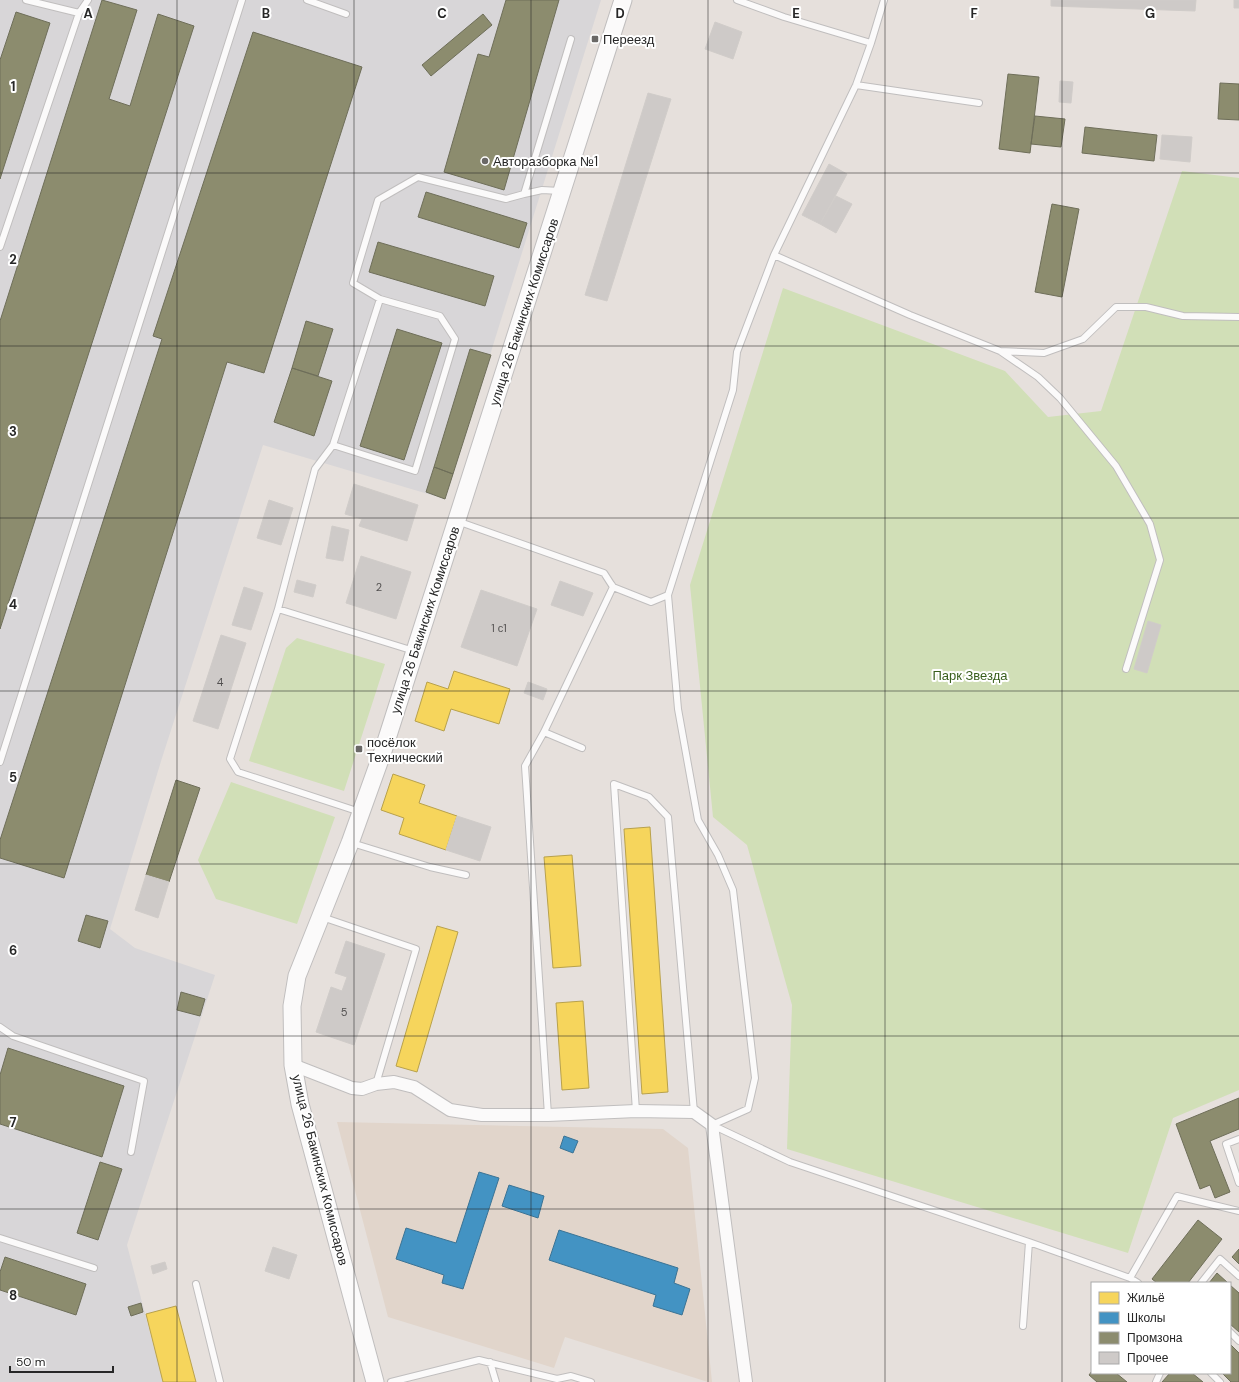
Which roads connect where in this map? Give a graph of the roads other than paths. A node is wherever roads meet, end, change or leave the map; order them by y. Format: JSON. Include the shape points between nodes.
{"nodes":[{"id":1,"x":26,"y":0,"type":"edge"},
{"id":2,"x":88,"y":0,"type":"edge"},
{"id":3,"x":242,"y":0,"type":"edge"},
{"id":4,"x":307,"y":0,"type":"edge"},
{"id":5,"x":623,"y":0,"type":"edge"},
{"id":6,"x":737,"y":0,"type":"edge"},
{"id":7,"x":884,"y":0,"type":"edge"},
{"id":8,"x":79,"y":13,"type":"junction"},
{"id":9,"x":346,"y":14,"type":"dead end"},
{"id":10,"x":571,"y":39,"type":"dead end"},
{"id":11,"x":871,"y":42,"type":"junction"},
{"id":12,"x":856,"y":85,"type":"junction"},
{"id":13,"x":979,"y":103,"type":"dead end"},
{"id":14,"x":563,"y":191,"type":"junction"},
{"id":15,"x":524,"y":194,"type":"junction"},
{"id":16,"x":0,"y":247,"type":"edge"},
{"id":17,"x":774,"y":255,"type":"junction"},
{"id":18,"x":380,"y":299,"type":"junction"},
{"id":19,"x":1239,"y":317,"type":"edge"},
{"id":20,"x":1000,"y":351,"type":"junction"},
{"id":21,"x":333,"y":445,"type":"junction"},
{"id":22,"x":457,"y":521,"type":"junction"},
{"id":23,"x":613,"y":587,"type":"junction"},
{"id":24,"x":668,"y":596,"type":"junction"},
{"id":25,"x":278,"y":609,"type":"junction"},
{"id":26,"x":415,"y":651,"type":"junction"},
{"id":27,"x":1126,"y":669,"type":"dead end"},
{"id":28,"x":544,"y":732,"type":"junction"},
{"id":29,"x":582,"y":748,"type":"dead end"},
{"id":30,"x":0,"y":762,"type":"edge"},
{"id":31,"x":362,"y":812,"type":"junction"},
{"id":32,"x":350,"y":843,"type":"junction"},
{"id":33,"x":466,"y":875,"type":"dead end"},
{"id":34,"x":321,"y":917,"type":"junction"},
{"id":35,"x":0,"y":1027,"type":"edge"},
{"id":36,"x":294,"y":1065,"type":"junction"},
{"id":37,"x":376,"y":1084,"type":"junction"},
{"id":38,"x":636,"y":1111,"type":"junction"},
{"id":39,"x":694,"y":1112,"type":"junction"},
{"id":40,"x":548,"y":1115,"type":"junction"},
{"id":41,"x":712,"y":1125,"type":"junction"},
{"id":42,"x":1239,"y":1139,"type":"edge"},
{"id":43,"x":130,"y":1152,"type":"dead end"},
{"id":44,"x":1239,"y":1183,"type":"edge"},
{"id":45,"x":1239,"y":1211,"type":"edge"},
{"id":46,"x":0,"y":1238,"type":"edge"},
{"id":47,"x":1029,"y":1242,"type":"junction"},
{"id":48,"x":94,"y":1268,"type":"dead end"},
{"id":49,"x":1239,"y":1276,"type":"edge"},
{"id":50,"x":1130,"y":1278,"type":"junction"},
{"id":51,"x":1136,"y":1282,"type":"edge"},
{"id":52,"x":1202,"y":1282,"type":"edge"},
{"id":53,"x":196,"y":1284,"type":"dead end"},
{"id":54,"x":1023,"y":1326,"type":"dead end"},
{"id":55,"x":1231,"y":1333,"type":"edge"},
{"id":56,"x":1239,"y":1341,"type":"edge"},
{"id":57,"x":490,"y":1362,"type":"junction"},
{"id":58,"x":1211,"y":1374,"type":"edge"},
{"id":59,"x":220,"y":1382,"type":"edge"},
{"id":60,"x":375,"y":1382,"type":"edge"},
{"id":61,"x":391,"y":1382,"type":"edge"},
{"id":62,"x":496,"y":1382,"type":"edge"},
{"id":63,"x":591,"y":1382,"type":"edge"},
{"id":64,"x":746,"y":1382,"type":"edge"},
{"id":65,"x":1220,"y":1382,"type":"edge"}],
"edges":[{"from":1,"to":8,"type":"lane"},
{"from":2,"to":8,"type":"lane"},
{"from":3,"to":30,"type":"lane"},
{"from":4,"to":9,"type":"lane"},
{"from":5,"to":14,"type":"main road","name":"улица 26 Бакинских Комиссаров"},
{"from":6,"to":11,"type":"lane","via":[[784,17]]},
{"from":7,"to":11,"type":"lane"},
{"from":8,"to":16,"type":"lane"},
{"from":10,"to":15,"type":"lane"},
{"from":11,"to":12,"type":"lane"},
{"from":12,"to":13,"type":"lane"},
{"from":12,"to":17,"type":"lane"},
{"from":14,"to":15,"type":"lane","via":[[542,190]]},
{"from":14,"to":22,"type":"main road","name":"улица 26 Бакинских Комиссаров"},
{"from":15,"to":18,"type":"lane","via":[[506,199],[418,177],[378,200],[353,283]]},
{"from":17,"to":20,"type":"lane","via":[[910,315]]},
{"from":17,"to":24,"type":"lane","via":[[737,352],[733,390]]},
{"from":18,"to":21,"type":"lane"},
{"from":18,"to":21,"type":"lane","via":[[440,316],[455,339],[415,471]]},
{"from":19,"to":20,"type":"lane","via":[[1183,316],[1146,307],[1116,307],[1083,339],[1044,352]]},
{"from":20,"to":27,"type":"lane","via":[[1038,377],[1060,398],[1116,466],[1150,524],[1160,560]]},
{"from":21,"to":25,"type":"lane","via":[[315,469]]},
{"from":22,"to":23,"type":"lane","via":[[604,573]]},
{"from":22,"to":26,"type":"main road","name":"улица 26 Бакинских Комиссаров"},
{"from":23,"to":24,"type":"lane","via":[[651,602]]},
{"from":23,"to":28,"type":"lane"},
{"from":24,"to":41,"type":"lane","via":[[678,709],[698,820],[718,855],[733,890],[755,1078],[748,1109]]},
{"from":25,"to":26,"type":"lane"},
{"from":25,"to":31,"type":"lane","via":[[230,759],[238,772]]},
{"from":26,"to":31,"type":"main road","name":"улица 26 Бакинских Комиссаров"},
{"from":28,"to":29,"type":"lane"},
{"from":28,"to":40,"type":"lane","via":[[525,766]]},
{"from":31,"to":32,"type":"main road","name":"улица 26 Бакинских Комиссаров"},
{"from":32,"to":33,"type":"lane"},
{"from":32,"to":34,"type":"main road","name":"улица 26 Бакинских Комиссаров"},
{"from":34,"to":36,"type":"main road","name":"улица 26 Бакинских Комиссаров","via":[[297,976],[292,1006]]},
{"from":34,"to":37,"type":"lane","via":[[416,949]]},
{"from":35,"to":43,"type":"lane","via":[[13,1036],[144,1081]]},
{"from":36,"to":37,"type":"street","via":[[352,1088],[362,1089]]},
{"from":36,"to":60,"type":"main road","name":"улица 26 Бакинских Комиссаров","via":[[300,1104]]},
{"from":37,"to":40,"type":"street","via":[[394,1082],[414,1087],[450,1110],[482,1115]]},
{"from":38,"to":39,"type":"street"},
{"from":38,"to":39,"type":"lane","via":[[614,784],[649,797],[668,817]]},
{"from":38,"to":40,"type":"street"},
{"from":39,"to":41,"type":"street"},
{"from":41,"to":47,"type":"lane","via":[[790,1162]]},
{"from":41,"to":64,"type":"street"},
{"from":42,"to":44,"type":"lane","via":[[1226,1144]]},
{"from":45,"to":50,"type":"lane","via":[[1178,1196]]},
{"from":46,"to":48,"type":"lane"},
{"from":47,"to":50,"type":"lane"},
{"from":47,"to":54,"type":"lane"},
{"from":49,"to":52,"type":"lane","via":[[1220,1258]]},
{"from":50,"to":51,"type":"lane"},
{"from":53,"to":59,"type":"lane"},
{"from":55,"to":56,"type":"lane"},
{"from":57,"to":61,"type":"lane","via":[[479,1360]]},
{"from":57,"to":62,"type":"lane"},
{"from":57,"to":63,"type":"lane","via":[[557,1379],[571,1376]]},
{"from":58,"to":65,"type":"lane"}]}
